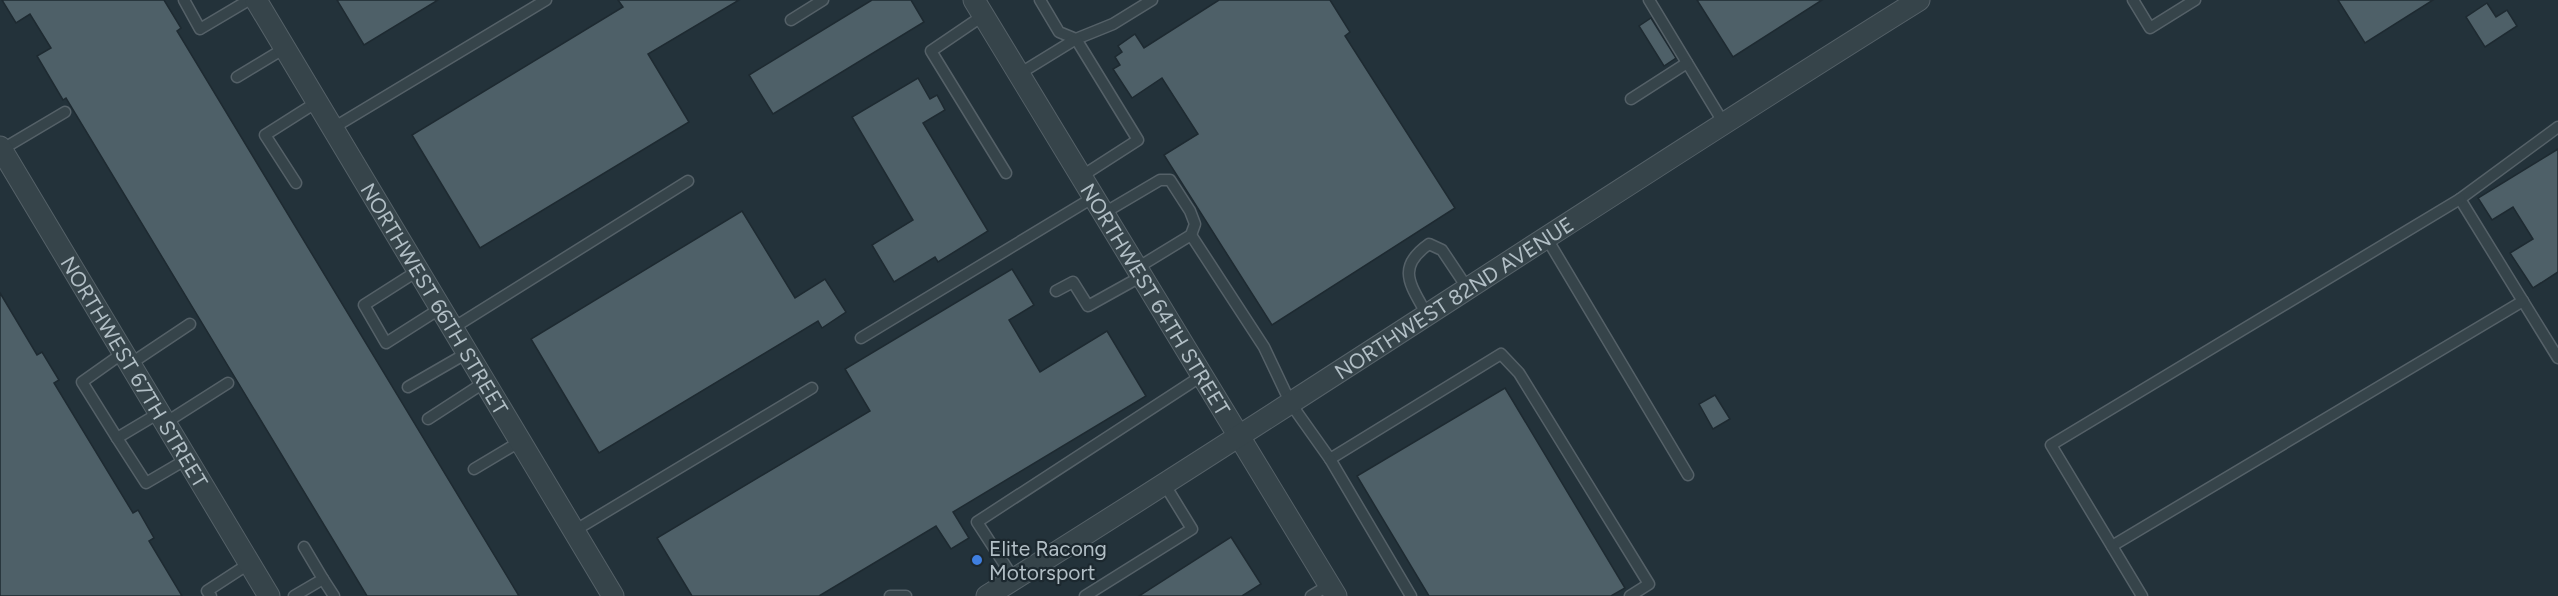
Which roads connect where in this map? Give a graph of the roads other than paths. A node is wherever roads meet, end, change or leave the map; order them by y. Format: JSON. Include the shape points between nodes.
{"nodes":[{"id":1,"x":184,"y":0,"type":"edge"},
{"id":2,"x":249,"y":0,"type":"edge"},
{"id":3,"x":256,"y":0,"type":"edge"},
{"id":4,"x":546,"y":0,"type":"edge"},
{"id":5,"x":824,"y":0,"type":"edge"},
{"id":6,"x":1040,"y":0,"type":"edge"},
{"id":7,"x":1152,"y":0,"type":"edge"},
{"id":8,"x":1649,"y":0,"type":"edge"},
{"id":9,"x":1918,"y":0,"type":"edge"},
{"id":10,"x":2133,"y":0,"type":"edge"},
{"id":11,"x":2196,"y":0,"type":"edge"},
{"id":12,"x":979,"y":8,"type":"edge"},
{"id":13,"x":791,"y":20,"type":"dead end"},
{"id":14,"x":1076,"y":39,"type":"junction"},
{"id":15,"x":285,"y":48,"type":"junction"},
{"id":16,"x":1687,"y":63,"type":"junction"},
{"id":17,"x":1019,"y":74,"type":"junction"},
{"id":18,"x":237,"y":77,"type":"dead end"},
{"id":19,"x":1631,"y":99,"type":"dead end"},
{"id":20,"x":317,"y":102,"type":"junction"},
{"id":21,"x":65,"y":112,"type":"dead end"},
{"id":22,"x":1723,"y":122,"type":"junction"},
{"id":23,"x":2558,"y":127,"type":"edge"},
{"id":24,"x":333,"y":128,"type":"junction"},
{"id":25,"x":1,"y":148,"type":"edge"},
{"id":26,"x":1006,"y":173,"type":"dead end"},
{"id":27,"x":1082,"y":176,"type":"junction"},
{"id":28,"x":688,"y":182,"type":"dead end"},
{"id":29,"x":296,"y":183,"type":"dead end"},
{"id":30,"x":2460,"y":199,"type":"junction"},
{"id":31,"x":1099,"y":205,"type":"junction"},
{"id":32,"x":1191,"y":235,"type":"junction"},
{"id":33,"x":1546,"y":237,"type":"junction"},
{"id":34,"x":418,"y":270,"type":"junction"},
{"id":35,"x":1140,"y":272,"type":"junction"},
{"id":36,"x":1468,"y":289,"type":"junction"},
{"id":37,"x":1056,"y":291,"type":"dead end"},
{"id":38,"x":2523,"y":301,"type":"junction"},
{"id":39,"x":441,"y":308,"type":"junction"},
{"id":40,"x":1427,"y":315,"type":"junction"},
{"id":41,"x":190,"y":324,"type":"dead end"},
{"id":42,"x":453,"y":328,"type":"junction"},
{"id":43,"x":861,"y":338,"type":"dead end"},
{"id":44,"x":468,"y":352,"type":"junction"},
{"id":45,"x":126,"y":358,"type":"junction"},
{"id":46,"x":2558,"y":358,"type":"edge"},
{"id":47,"x":1203,"y":375,"type":"junction"},
{"id":48,"x":485,"y":382,"type":"junction"},
{"id":49,"x":228,"y":383,"type":"dead end"},
{"id":50,"x":408,"y":387,"type":"dead end"},
{"id":51,"x":812,"y":388,"type":"dead end"},
{"id":52,"x":1291,"y":404,"type":"junction"},
{"id":53,"x":162,"y":418,"type":"junction"},
{"id":54,"x":428,"y":419,"type":"dead end"},
{"id":55,"x":1240,"y":437,"type":"junction"},
{"id":56,"x":117,"y":438,"type":"junction"},
{"id":57,"x":520,"y":441,"type":"junction"},
{"id":58,"x":187,"y":459,"type":"junction"},
{"id":59,"x":1330,"y":459,"type":"junction"},
{"id":60,"x":474,"y":469,"type":"dead end"},
{"id":61,"x":1688,"y":475,"type":"dead end"},
{"id":62,"x":1165,"y":485,"type":"junction"},
{"id":63,"x":574,"y":531,"type":"junction"},
{"id":64,"x":2112,"y":546,"type":"junction"},
{"id":65,"x":304,"y":547,"type":"dead end"},
{"id":66,"x":250,"y":563,"type":"junction"},
{"id":67,"x":323,"y":579,"type":"junction"},
{"id":68,"x":1000,"y":590,"type":"edge"},
{"id":69,"x":1333,"y":590,"type":"edge"},
{"id":70,"x":211,"y":596,"type":"edge"},
{"id":71,"x":269,"y":596,"type":"edge"},
{"id":72,"x":294,"y":596,"type":"edge"},
{"id":73,"x":334,"y":596,"type":"edge"},
{"id":74,"x":613,"y":596,"type":"edge"},
{"id":75,"x":890,"y":596,"type":"edge"},
{"id":76,"x":906,"y":596,"type":"edge"},
{"id":77,"x":1085,"y":596,"type":"edge"},
{"id":78,"x":1311,"y":596,"type":"edge"},
{"id":79,"x":1412,"y":596,"type":"edge"},
{"id":80,"x":1630,"y":596,"type":"edge"},
{"id":81,"x":2142,"y":596,"type":"edge"}],
"edges":[{"from":1,"to":2,"type":"lane","via":[[200,29]]},
{"from":3,"to":15,"type":"street","name":"NORTHWEST 66TH STREET"},
{"from":4,"to":24,"type":"lane"},
{"from":5,"to":13,"type":"lane"},
{"from":6,"to":14,"type":"lane","via":[[1059,32]]},
{"from":7,"to":14,"type":"lane","via":[[1113,24]]},
{"from":8,"to":16,"type":"lane"},
{"from":9,"to":22,"type":"street","name":"NORTHWEST 82ND AVENUE"},
{"from":10,"to":11,"type":"lane","via":[[2150,28]]},
{"from":12,"to":17,"type":"street","name":"NORTHWEST 64TH STREET"},
{"from":12,"to":26,"type":"lane","via":[[931,51]]},
{"from":14,"to":17,"type":"lane"},
{"from":14,"to":27,"type":"lane","via":[[1138,140]]},
{"from":15,"to":18,"type":"lane"},
{"from":15,"to":20,"type":"street","name":"NORTHWEST 66TH STREET"},
{"from":16,"to":19,"type":"lane"},
{"from":16,"to":22,"type":"lane"},
{"from":17,"to":27,"type":"street","name":"NORTHWEST 64TH STREET"},
{"from":20,"to":24,"type":"street","name":"NORTHWEST 66TH STREET"},
{"from":20,"to":29,"type":"lane","via":[[265,135]]},
{"from":21,"to":25,"type":"lane"},
{"from":22,"to":33,"type":"street","name":"NORTHWEST 82ND AVENUE"},
{"from":23,"to":30,"type":"lane"},
{"from":24,"to":34,"type":"street","name":"NORTHWEST 66TH STREET"},
{"from":25,"to":45,"type":"street","name":"NORTHWEST 67TH STREET"},
{"from":27,"to":31,"type":"street","name":"NORTHWEST 64TH STREET"},
{"from":28,"to":42,"type":"lane"},
{"from":30,"to":38,"type":"lane"},
{"from":30,"to":64,"type":"lane","via":[[2051,445]]},
{"from":31,"to":32,"type":"lane","via":[[1160,180],[1170,180],[1195,224]]},
{"from":31,"to":35,"type":"street","name":"NORTHWEST 64TH STREET"},
{"from":31,"to":43,"type":"lane"},
{"from":32,"to":35,"type":"lane"},
{"from":32,"to":52,"type":"lane","via":[[1264,347]]},
{"from":33,"to":36,"type":"street","name":"NORTHWEST 82ND AVENUE"},
{"from":33,"to":61,"type":"lane"},
{"from":34,"to":39,"type":"street","name":"NORTHWEST 66TH STREET"},
{"from":34,"to":39,"type":"lane","via":[[364,305],[386,343]]},
{"from":35,"to":37,"type":"lane","via":[[1088,306],[1073,282]]},
{"from":35,"to":47,"type":"street","name":"NORTHWEST 64TH STREET"},
{"from":36,"to":40,"type":"street","name":"NORTHWEST 82ND AVENUE"},
{"from":36,"to":40,"type":"lane","via":[[1442,250],[1429,244],[1409,266],[1407,279]]},
{"from":38,"to":46,"type":"lane"},
{"from":38,"to":64,"type":"lane"},
{"from":39,"to":42,"type":"street","name":"NORTHWEST 66TH STREET"},
{"from":40,"to":52,"type":"street","name":"NORTHWEST 82ND AVENUE"},
{"from":41,"to":45,"type":"lane"},
{"from":42,"to":44,"type":"street","name":"NORTHWEST 66TH STREET"},
{"from":44,"to":48,"type":"street","name":"NORTHWEST 66TH STREET"},
{"from":44,"to":50,"type":"lane"},
{"from":45,"to":53,"type":"street","name":"NORTHWEST 67TH STREET"},
{"from":45,"to":56,"type":"lane","via":[[82,382]]},
{"from":47,"to":55,"type":"street","name":"NORTHWEST 64TH STREET"},
{"from":47,"to":68,"type":"lane","via":[[977,522]]},
{"from":48,"to":54,"type":"lane"},
{"from":48,"to":57,"type":"street","name":"NORTHWEST 66TH STREET"},
{"from":49,"to":53,"type":"lane"},
{"from":51,"to":63,"type":"lane"},
{"from":52,"to":55,"type":"street","name":"NORTHWEST 82ND AVENUE"},
{"from":52,"to":59,"type":"lane"},
{"from":53,"to":56,"type":"lane"},
{"from":53,"to":58,"type":"street","name":"NORTHWEST 67TH STREET"},
{"from":55,"to":62,"type":"street","name":"NORTHWEST 82ND AVENUE"},
{"from":55,"to":69,"type":"street","name":"NORTHWEST 64TH STREET"},
{"from":56,"to":58,"type":"lane","via":[[146,483]]},
{"from":57,"to":60,"type":"lane"},
{"from":57,"to":63,"type":"street","name":"NORTHWEST 66TH STREET"},
{"from":58,"to":66,"type":"street","name":"NORTHWEST 67TH STREET"},
{"from":59,"to":79,"type":"lane"},
{"from":59,"to":80,"type":"lane","via":[[1502,354],[1519,373],[1649,584]]},
{"from":62,"to":68,"type":"street","name":"NORTHWEST 82ND AVENUE"},
{"from":62,"to":77,"type":"lane","via":[[1192,529]]},
{"from":63,"to":74,"type":"street","name":"NORTHWEST 66TH STREET"},
{"from":64,"to":81,"type":"lane"},
{"from":65,"to":67,"type":"lane"},
{"from":66,"to":70,"type":"lane","via":[[207,591]]},
{"from":66,"to":71,"type":"street","name":"NORTHWEST 67TH STREET"},
{"from":67,"to":72,"type":"lane"},
{"from":67,"to":73,"type":"lane"},
{"from":69,"to":78,"type":"lane"},
{"from":75,"to":76,"type":"lane"}]}
